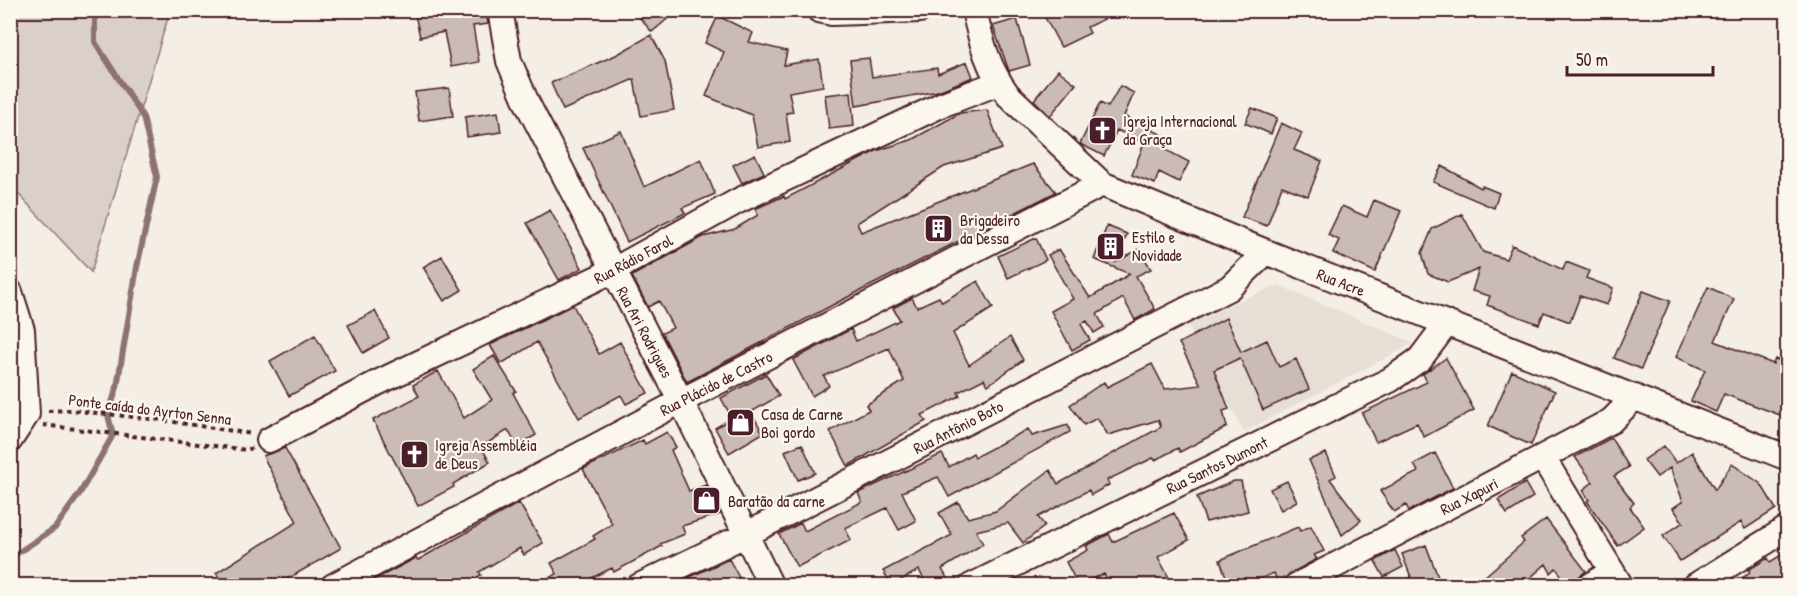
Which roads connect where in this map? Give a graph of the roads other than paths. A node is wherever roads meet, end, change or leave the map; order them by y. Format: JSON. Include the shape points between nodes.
{"nodes":[{"id":1,"x":500,"y":10,"type":"edge"},
{"id":2,"x":819,"y":10,"type":"edge"},
{"id":3,"x":920,"y":10,"type":"edge"},
{"id":4,"x":974,"y":10,"type":"edge"},
{"id":5,"x":999,"y":82,"type":"junction"},
{"id":6,"x":1102,"y":184,"type":"junction"},
{"id":7,"x":1266,"y":252,"type":"junction"},
{"id":8,"x":612,"y":271,"type":"junction"},
{"id":9,"x":10,"y":292,"type":"edge"},
{"id":10,"x":1446,"y":323,"type":"junction"},
{"id":11,"x":1635,"y":397,"type":"junction"},
{"id":12,"x":681,"y":401,"type":"junction"},
{"id":13,"x":20,"y":425,"type":"edge"},
{"id":14,"x":269,"y":440,"type":"road end"},
{"id":15,"x":1543,"y":458,"type":"junction"},
{"id":16,"x":1788,"y":458,"type":"edge"},
{"id":17,"x":1788,"y":528,"type":"edge"},
{"id":18,"x":746,"y":535,"type":"junction"},
{"id":19,"x":1616,"y":579,"type":"edge"},
{"id":20,"x":333,"y":585,"type":"edge"},
{"id":21,"x":639,"y":585,"type":"edge"},
{"id":22,"x":771,"y":585,"type":"edge"},
{"id":23,"x":971,"y":585,"type":"edge"},
{"id":24,"x":1296,"y":585,"type":"edge"},
{"id":25,"x":1590,"y":585,"type":"edge"},
{"id":26,"x":1695,"y":585,"type":"edge"}],
"edges":[{"from":1,"to":8,"type":"street","name":"Rua Ari Rodrigues","via":[[509,61]]},
{"from":2,"to":3,"type":"street","via":[[832,14]]},
{"from":4,"to":5,"type":"street","name":"Rua Acre","via":[[984,51]]},
{"from":5,"to":6,"type":"street","name":"Rua Acre"},
{"from":5,"to":8,"type":"street","name":"Rua Rádio Farol","via":[[941,105],[738,201]]},
{"from":6,"to":7,"type":"street","name":"Rua Acre"},
{"from":6,"to":12,"type":"street","name":"Rua Plácido de Castro"},
{"from":7,"to":10,"type":"street","name":"Rua Acre"},
{"from":7,"to":18,"type":"street","name":"Rua Antônio Boto","via":[[1229,288]]},
{"from":8,"to":12,"type":"street","name":"Rua Ari Rodrigues"},
{"from":8,"to":14,"type":"street","name":"Rua Rádio Farol","via":[[377,383]]},
{"from":9,"to":13,"type":"street","via":[[22,330]]},
{"from":10,"to":11,"type":"street","name":"Rua Acre"},
{"from":10,"to":23,"type":"street","name":"Rua Santos Dumont","via":[[1420,359],[1390,381]]},
{"from":11,"to":15,"type":"street","name":"Rua Xapuri","via":[[1611,421]]},
{"from":11,"to":16,"type":"street","name":"Rua Acre"},
{"from":12,"to":18,"type":"street","name":"Rua Ari Rodrigues"},
{"from":12,"to":20,"type":"street","name":"Rua Plácido de Castro"},
{"from":15,"to":19,"type":"street"},
{"from":15,"to":24,"type":"street","name":"Rua Xapuri"},
{"from":17,"to":26,"type":"street"},
{"from":18,"to":21,"type":"street","name":"Rua Antônio Boto"},
{"from":18,"to":22,"type":"street","name":"Rua Ari Rodrigues"},
{"from":19,"to":25,"type":"street"}]}
